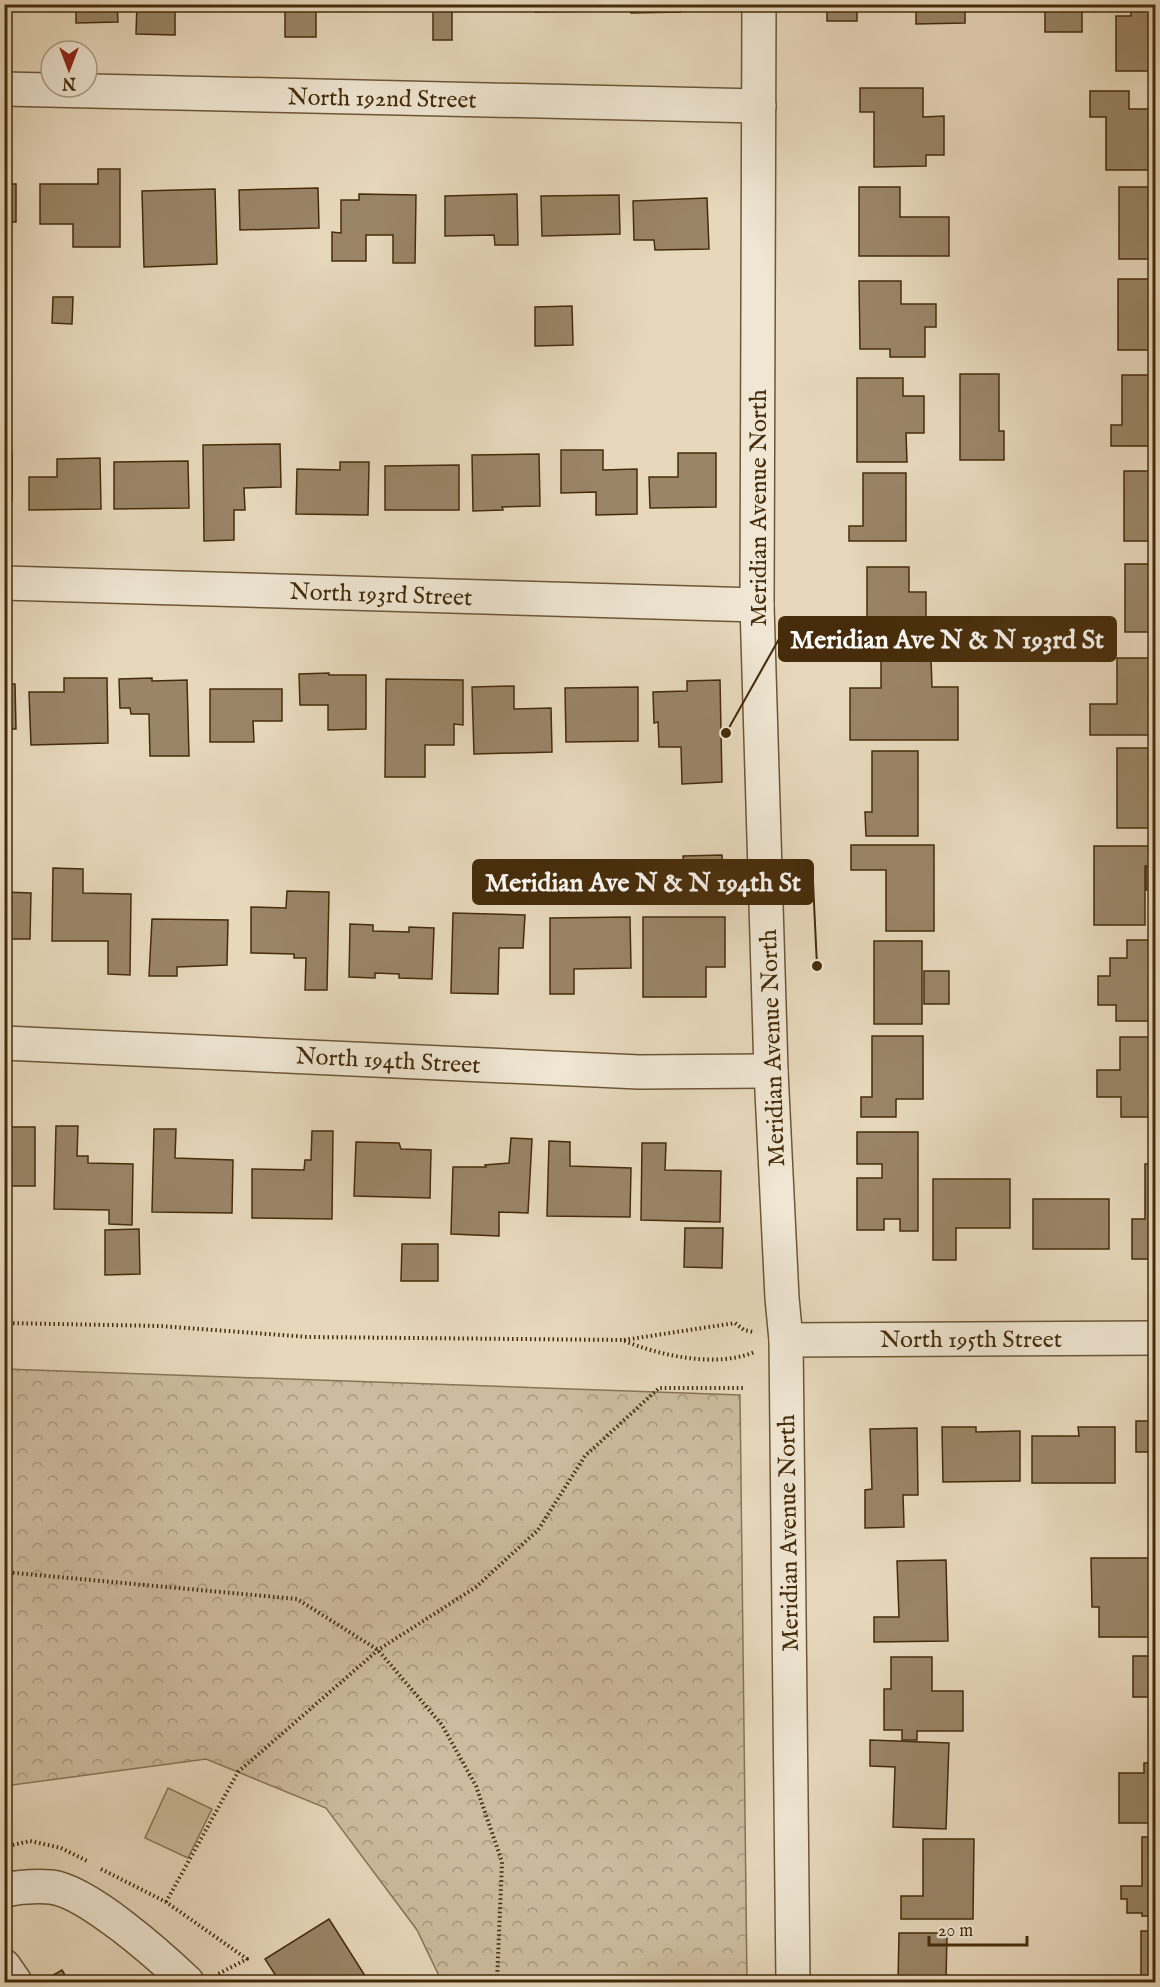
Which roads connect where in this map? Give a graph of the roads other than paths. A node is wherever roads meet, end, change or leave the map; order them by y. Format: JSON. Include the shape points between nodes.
{"nodes":[{"id":1,"x":759,"y":4,"type":"edge"},
{"id":2,"x":4,"y":89,"type":"edge"},
{"id":3,"x":759,"y":106,"type":"junction"},
{"id":4,"x":4,"y":584,"type":"edge"},
{"id":5,"x":758,"y":605,"type":"junction"},
{"id":6,"x":4,"y":1043,"type":"edge"},
{"id":7,"x":771,"y":1071,"type":"junction"},
{"id":8,"x":1155,"y":1338,"type":"edge"},
{"id":9,"x":786,"y":1340,"type":"junction"},
{"id":10,"x":4,"y":1890,"type":"edge"},
{"id":11,"x":4,"y":1966,"type":"edge"},
{"id":12,"x":15,"y":1983,"type":"edge"},
{"id":13,"x":187,"y":1983,"type":"edge"},
{"id":14,"x":793,"y":1983,"type":"edge"}],
"edges":[{"from":1,"to":3,"type":"street","name":"Meridian Avenue North"},
{"from":2,"to":3,"type":"street","name":"North 192nd Street"},
{"from":3,"to":5,"type":"street","name":"Meridian Avenue North"},
{"from":4,"to":5,"type":"street","name":"North 193rd Street"},
{"from":5,"to":7,"type":"street","name":"Meridian Avenue North"},
{"from":6,"to":7,"type":"street","name":"North 194th Street","via":[[639,1072]]},
{"from":7,"to":9,"type":"street","name":"Meridian Avenue North"},
{"from":8,"to":9,"type":"street","name":"North 195th Street"},
{"from":9,"to":14,"type":"street","name":"Meridian Avenue North"},
{"from":10,"to":13,"type":"street","via":[[52,1887],[77,1896],[94,1905]]},
{"from":11,"to":12,"type":"street"}]}
